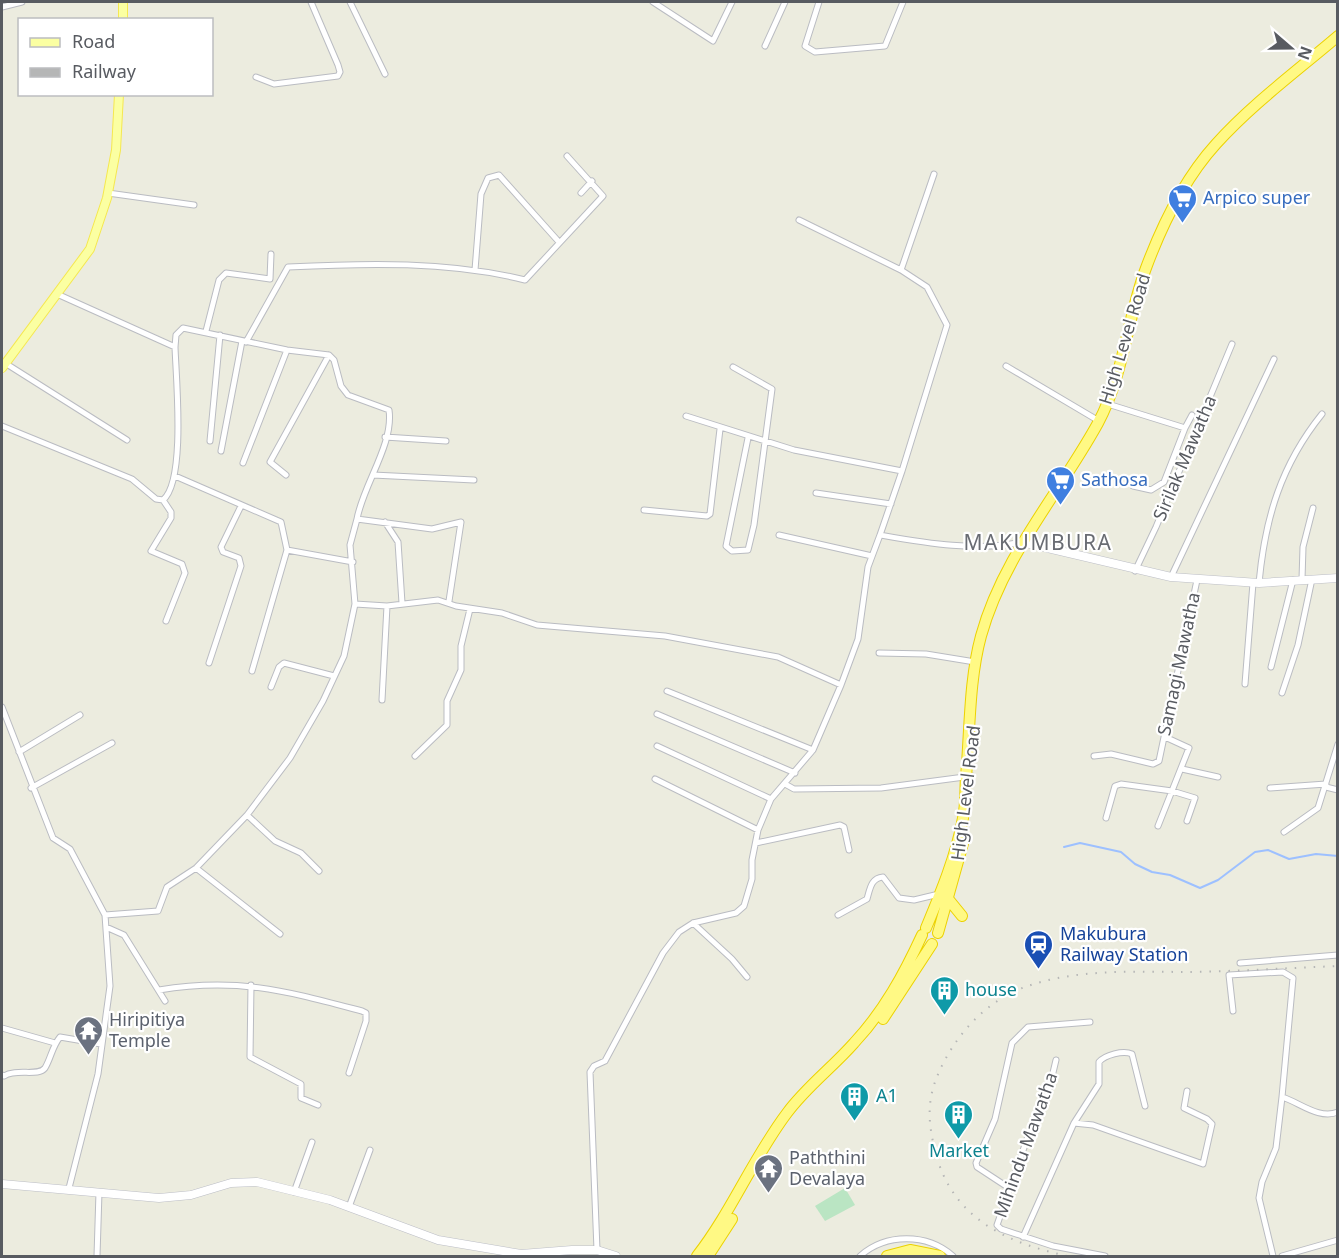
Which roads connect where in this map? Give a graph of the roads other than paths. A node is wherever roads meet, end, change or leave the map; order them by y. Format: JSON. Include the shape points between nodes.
{"nodes":[{"id":1,"x":22,"y":2,"type":"edge"},
{"id":2,"x":123,"y":2,"type":"edge"},
{"id":3,"x":311,"y":2,"type":"edge"},
{"id":4,"x":350,"y":2,"type":"edge"},
{"id":5,"x":653,"y":2,"type":"edge"},
{"id":6,"x":732,"y":2,"type":"edge"},
{"id":7,"x":785,"y":2,"type":"edge"},
{"id":8,"x":819,"y":2,"type":"edge"},
{"id":9,"x":903,"y":2,"type":"edge"},
{"id":10,"x":11,"y":4,"type":"edge"},
{"id":11,"x":2,"y":7,"type":"edge"},
{"id":12,"x":123,"y":18,"type":"edge"},
{"id":13,"x":1338,"y":36,"type":"edge"},
{"id":14,"x":1338,"y":42,"type":"edge"},
{"id":15,"x":765,"y":46,"type":"dead end"},
{"id":16,"x":385,"y":74,"type":"dead end"},
{"id":17,"x":256,"y":77,"type":"dead end"},
{"id":18,"x":119,"y":96,"type":"edge"},
{"id":19,"x":567,"y":156,"type":"dead end"},
{"id":20,"x":934,"y":174,"type":"dead end"},
{"id":21,"x":592,"y":181,"type":"junction"},
{"id":22,"x":581,"y":193,"type":"dead end"},
{"id":23,"x":108,"y":194,"type":"junction"},
{"id":24,"x":191,"y":207,"type":"dead end"},
{"id":25,"x":799,"y":220,"type":"dead end"},
{"id":26,"x":559,"y":242,"type":"junction"},
{"id":27,"x":271,"y":254,"type":"dead end"},
{"id":28,"x":1148,"y":269,"type":"junction"},
{"id":29,"x":475,"y":270,"type":"junction"},
{"id":30,"x":901,"y":270,"type":"junction"},
{"id":31,"x":57,"y":294,"type":"junction"},
{"id":32,"x":206,"y":331,"type":"junction"},
{"id":33,"x":220,"y":336,"type":"junction"},
{"id":34,"x":244,"y":342,"type":"junction"},
{"id":35,"x":1232,"y":344,"type":"dead end"},
{"id":36,"x":175,"y":347,"type":"junction"},
{"id":37,"x":287,"y":350,"type":"junction"},
{"id":38,"x":329,"y":355,"type":"junction"},
{"id":39,"x":1274,"y":359,"type":"dead end"},
{"id":40,"x":3,"y":365,"type":"edge"},
{"id":41,"x":1006,"y":366,"type":"dead end"},
{"id":42,"x":733,"y":367,"type":"dead end"},
{"id":43,"x":1111,"y":405,"type":"junction"},
{"id":44,"x":1322,"y":414,"type":"dead end"},
{"id":45,"x":1192,"y":415,"type":"dead end"},
{"id":46,"x":686,"y":417,"type":"dead end"},
{"id":47,"x":1099,"y":422,"type":"junction"},
{"id":48,"x":2,"y":426,"type":"edge"},
{"id":49,"x":1185,"y":428,"type":"junction"},
{"id":50,"x":720,"y":429,"type":"junction"},
{"id":51,"x":386,"y":437,"type":"junction"},
{"id":52,"x":748,"y":438,"type":"junction"},
{"id":53,"x":127,"y":440,"type":"dead end"},
{"id":54,"x":210,"y":441,"type":"dead end"},
{"id":55,"x":446,"y":441,"type":"dead end"},
{"id":56,"x":766,"y":443,"type":"junction"},
{"id":57,"x":221,"y":451,"type":"dead end"},
{"id":58,"x":243,"y":463,"type":"dead end"},
{"id":59,"x":902,"y":471,"type":"junction"},
{"id":60,"x":286,"y":475,"type":"dead end"},
{"id":61,"x":373,"y":475,"type":"junction"},
{"id":62,"x":175,"y":476,"type":"junction"},
{"id":63,"x":474,"y":480,"type":"dead end"},
{"id":64,"x":1133,"y":486,"type":"dead end"},
{"id":65,"x":816,"y":493,"type":"dead end"},
{"id":66,"x":163,"y":500,"type":"junction"},
{"id":67,"x":891,"y":504,"type":"junction"},
{"id":68,"x":241,"y":506,"type":"junction"},
{"id":69,"x":1312,"y":508,"type":"dead end"},
{"id":70,"x":644,"y":510,"type":"dead end"},
{"id":71,"x":357,"y":519,"type":"junction"},
{"id":72,"x":385,"y":522,"type":"junction"},
{"id":73,"x":779,"y":535,"type":"dead end"},
{"id":74,"x":880,"y":535,"type":"junction"},
{"id":75,"x":1024,"y":543,"type":"junction"},
{"id":76,"x":287,"y":550,"type":"junction"},
{"id":77,"x":872,"y":556,"type":"junction"},
{"id":78,"x":353,"y":562,"type":"junction"},
{"id":79,"x":1135,"y":571,"type":"junction"},
{"id":80,"x":1171,"y":577,"type":"junction"},
{"id":81,"x":1312,"y":578,"type":"junction"},
{"id":82,"x":1338,"y":578,"type":"edge"},
{"id":83,"x":1197,"y":579,"type":"junction"},
{"id":84,"x":1298,"y":579,"type":"junction"},
{"id":85,"x":1256,"y":583,"type":"junction"},
{"id":86,"x":449,"y":601,"type":"junction"},
{"id":87,"x":402,"y":603,"type":"junction"},
{"id":88,"x":355,"y":604,"type":"junction"},
{"id":89,"x":387,"y":606,"type":"junction"},
{"id":90,"x":470,"y":609,"type":"junction"},
{"id":91,"x":166,"y":621,"type":"dead end"},
{"id":92,"x":879,"y":654,"type":"dead end"},
{"id":93,"x":976,"y":662,"type":"junction"},
{"id":94,"x":209,"y":663,"type":"dead end"},
{"id":95,"x":1271,"y":667,"type":"dead end"},
{"id":96,"x":252,"y":670,"type":"dead end"},
{"id":97,"x":334,"y":676,"type":"junction"},
{"id":98,"x":1245,"y":684,"type":"dead end"},
{"id":99,"x":842,"y":685,"type":"junction"},
{"id":100,"x":271,"y":687,"type":"dead end"},
{"id":101,"x":667,"y":691,"type":"dead end"},
{"id":102,"x":1282,"y":693,"type":"dead end"},
{"id":103,"x":382,"y":700,"type":"dead end"},
{"id":104,"x":2,"y":707,"type":"edge"},
{"id":105,"x":657,"y":714,"type":"dead end"},
{"id":106,"x":80,"y":716,"type":"dead end"},
{"id":107,"x":1165,"y":736,"type":"junction"},
{"id":108,"x":112,"y":743,"type":"dead end"},
{"id":109,"x":1338,"y":744,"type":"edge"},
{"id":110,"x":657,"y":746,"type":"dead end"},
{"id":111,"x":813,"y":750,"type":"junction"},
{"id":112,"x":19,"y":752,"type":"junction"},
{"id":113,"x":415,"y":756,"type":"dead end"},
{"id":114,"x":1094,"y":756,"type":"dead end"},
{"id":115,"x":1182,"y":769,"type":"junction"},
{"id":116,"x":795,"y":773,"type":"junction"},
{"id":117,"x":969,"y":776,"type":"junction"},
{"id":118,"x":1218,"y":777,"type":"dead end"},
{"id":119,"x":655,"y":779,"type":"dead end"},
{"id":120,"x":784,"y":784,"type":"junction"},
{"id":121,"x":1326,"y":785,"type":"junction"},
{"id":122,"x":31,"y":788,"type":"junction"},
{"id":123,"x":1270,"y":788,"type":"dead end"},
{"id":124,"x":1338,"y":790,"type":"edge"},
{"id":125,"x":1172,"y":791,"type":"junction"},
{"id":126,"x":771,"y":799,"type":"junction"},
{"id":127,"x":247,"y":815,"type":"junction"},
{"id":128,"x":1106,"y":818,"type":"dead end"},
{"id":129,"x":1187,"y":821,"type":"dead end"},
{"id":130,"x":1158,"y":826,"type":"dead end"},
{"id":131,"x":758,"y":830,"type":"junction"},
{"id":132,"x":1284,"y":832,"type":"dead end"},
{"id":133,"x":756,"y":843,"type":"junction"},
{"id":134,"x":849,"y":850,"type":"dead end"},
{"id":135,"x":196,"y":868,"type":"junction"},
{"id":136,"x":319,"y":871,"type":"dead end"},
{"id":137,"x":944,"y":897,"type":"junction"},
{"id":138,"x":105,"y":915,"type":"junction"},
{"id":139,"x":838,"y":915,"type":"dead end"},
{"id":140,"x":962,"y":916,"type":"dead end"},
{"id":141,"x":693,"y":923,"type":"junction"},
{"id":142,"x":106,"y":927,"type":"junction"},
{"id":143,"x":924,"y":931,"type":"junction"},
{"id":144,"x":938,"y":933,"type":"junction"},
{"id":145,"x":280,"y":934,"type":"dead end"},
{"id":146,"x":932,"y":944,"type":"junction"},
{"id":147,"x":1338,"y":955,"type":"edge"},
{"id":148,"x":1240,"y":963,"type":"dead end"},
{"id":149,"x":747,"y":977,"type":"dead end"},
{"id":150,"x":251,"y":986,"type":"junction"},
{"id":151,"x":159,"y":990,"type":"junction"},
{"id":152,"x":165,"y":1001,"type":"dead end"},
{"id":153,"x":1233,"y":1011,"type":"dead end"},
{"id":154,"x":1090,"y":1022,"type":"dead end"},
{"id":155,"x":2,"y":1028,"type":"edge"},
{"id":156,"x":55,"y":1043,"type":"junction"},
{"id":157,"x":101,"y":1044,"type":"junction"},
{"id":158,"x":1056,"y":1060,"type":"dead end"},
{"id":159,"x":349,"y":1073,"type":"dead end"},
{"id":160,"x":2,"y":1075,"type":"edge"},
{"id":161,"x":1187,"y":1091,"type":"dead end"},
{"id":162,"x":1282,"y":1097,"type":"junction"},
{"id":163,"x":318,"y":1105,"type":"dead end"},
{"id":164,"x":1145,"y":1106,"type":"dead end"},
{"id":165,"x":1338,"y":1112,"type":"edge"},
{"id":166,"x":1074,"y":1123,"type":"junction"},
{"id":167,"x":312,"y":1142,"type":"dead end"},
{"id":168,"x":370,"y":1150,"type":"dead end"},
{"id":169,"x":2,"y":1184,"type":"edge"},
{"id":170,"x":69,"y":1188,"type":"junction"},
{"id":171,"x":1009,"y":1188,"type":"junction"},
{"id":172,"x":99,"y":1192,"type":"junction"},
{"id":173,"x":294,"y":1192,"type":"junction"},
{"id":174,"x":349,"y":1207,"type":"junction"},
{"id":175,"x":1023,"y":1237,"type":"junction"},
{"id":176,"x":1338,"y":1240,"type":"edge"},
{"id":177,"x":597,"y":1250,"type":"junction"},
{"id":178,"x":97,"y":1257,"type":"edge"},
{"id":179,"x":616,"y":1257,"type":"edge"},
{"id":180,"x":697,"y":1257,"type":"edge"},
{"id":181,"x":710,"y":1257,"type":"edge"},
{"id":182,"x":860,"y":1257,"type":"edge"},
{"id":183,"x":887,"y":1257,"type":"edge"},
{"id":184,"x":940,"y":1257,"type":"edge"},
{"id":185,"x":953,"y":1257,"type":"edge"},
{"id":186,"x":1105,"y":1257,"type":"edge"},
{"id":187,"x":1273,"y":1257,"type":"edge"},
{"id":188,"x":1282,"y":1257,"type":"edge"}],
"edges":[{"from":1,"to":10,"type":"street"},
{"from":2,"to":12,"type":"main road"},
{"from":3,"to":17,"type":"street","via":[[339,65],[338,76],[274,84]]},
{"from":4,"to":16,"type":"street"},
{"from":5,"to":6,"type":"street","via":[[713,41]]},
{"from":7,"to":15,"type":"street"},
{"from":8,"to":9,"type":"street","via":[[805,46],[815,51],[885,46]]},
{"from":10,"to":11,"type":"street"},
{"from":13,"to":28,"type":"highway","name":"High Level Road","via":[[1215,144],[1169,216]]},
{"from":14,"to":28,"type":"highway","name":"High Level Road","via":[[1213,154],[1173,218]]},
{"from":18,"to":23,"type":"main road","via":[[116,150]]},
{"from":19,"to":21,"type":"street"},
{"from":20,"to":30,"type":"street"},
{"from":21,"to":22,"type":"street"},
{"from":21,"to":26,"type":"street","via":[[601,191],[601,200]]},
{"from":23,"to":24,"type":"street"},
{"from":23,"to":31,"type":"main road","via":[[90,249]]},
{"from":25,"to":30,"type":"street"},
{"from":26,"to":29,"type":"street","via":[[525,280]]},
{"from":26,"to":29,"type":"street","via":[[499,175],[488,178],[481,194]]},
{"from":27,"to":32,"type":"street","via":[[270,279],[226,273],[219,280]]},
{"from":28,"to":43,"type":"highway","name":"High Level Road"},
{"from":28,"to":47,"type":"highway","name":"High Level Road","via":[[1110,398]]},
{"from":29,"to":34,"type":"street","via":[[342,264],[288,267]]},
{"from":30,"to":59,"type":"street","via":[[927,287],[947,325]]},
{"from":31,"to":36,"type":"street"},
{"from":31,"to":40,"type":"main road"},
{"from":32,"to":33,"type":"street"},
{"from":32,"to":36,"type":"street","via":[[183,328],[176,335]]},
{"from":33,"to":34,"type":"street"},
{"from":33,"to":54,"type":"street"},
{"from":34,"to":37,"type":"street"},
{"from":34,"to":57,"type":"street"},
{"from":35,"to":79,"type":"street","name":"Sirilak Mawatha"},
{"from":36,"to":62,"type":"street"},
{"from":37,"to":38,"type":"street"},
{"from":37,"to":58,"type":"street"},
{"from":38,"to":51,"type":"street","via":[[348,395],[389,410]]},
{"from":38,"to":60,"type":"street","via":[[270,462]]},
{"from":39,"to":80,"type":"street"},
{"from":40,"to":53,"type":"street"},
{"from":41,"to":47,"type":"street"},
{"from":42,"to":56,"type":"street","via":[[772,389]]},
{"from":43,"to":49,"type":"street"},
{"from":43,"to":75,"type":"highway","name":"High Level Road","via":[[1074,472]]},
{"from":44,"to":85,"type":"street","via":[[1292,457],[1268,517]]},
{"from":45,"to":49,"type":"street"},
{"from":46,"to":50,"type":"street"},
{"from":47,"to":75,"type":"highway","name":"High Level Road"},
{"from":48,"to":66,"type":"street","via":[[132,479],[156,499]]},
{"from":49,"to":64,"type":"street","via":[[1164,482],[1151,490]]},
{"from":50,"to":52,"type":"street"},
{"from":50,"to":70,"type":"street","via":[[710,514]]},
{"from":51,"to":55,"type":"street"},
{"from":51,"to":61,"type":"street"},
{"from":52,"to":56,"type":"street"},
{"from":52,"to":56,"type":"street","via":[[726,546],[732,551],[748,550]]},
{"from":56,"to":59,"type":"street"},
{"from":59,"to":67,"type":"street"},
{"from":61,"to":63,"type":"street"},
{"from":61,"to":71,"type":"street"},
{"from":62,"to":66,"type":"street"},
{"from":62,"to":68,"type":"street"},
{"from":65,"to":67,"type":"street"},
{"from":66,"to":91,"type":"street","via":[[171,518],[151,552],[182,564],[185,573]]},
{"from":67,"to":74,"type":"street"},
{"from":68,"to":76,"type":"street","via":[[281,522]]},
{"from":68,"to":94,"type":"street","via":[[221,548],[239,558],[241,566]]},
{"from":69,"to":84,"type":"street"},
{"from":71,"to":72,"type":"street"},
{"from":71,"to":78,"type":"street","via":[[350,545]]},
{"from":72,"to":86,"type":"street","via":[[432,529],[462,522]]},
{"from":72,"to":87,"type":"street","via":[[398,542]]},
{"from":73,"to":77,"type":"street"},
{"from":74,"to":75,"type":"street","via":[[951,545]]},
{"from":74,"to":77,"type":"street"},
{"from":75,"to":79,"type":"street"},
{"from":75,"to":93,"type":"highway","name":"High Level Road","via":[[995,593]]},
{"from":75,"to":117,"type":"highway","name":"High Level Road","via":[[999,595],[985,638]]},
{"from":76,"to":78,"type":"street"},
{"from":76,"to":96,"type":"street"},
{"from":77,"to":99,"type":"street","via":[[858,639]]},
{"from":78,"to":88,"type":"street"},
{"from":79,"to":80,"type":"street"},
{"from":80,"to":83,"type":"street"},
{"from":81,"to":82,"type":"street"},
{"from":81,"to":84,"type":"street"},
{"from":81,"to":102,"type":"street","via":[[1298,645]]},
{"from":83,"to":85,"type":"street"},
{"from":83,"to":107,"type":"street","name":"Samagi Mawatha"},
{"from":84,"to":85,"type":"street"},
{"from":84,"to":95,"type":"street"},
{"from":85,"to":98,"type":"street"},
{"from":86,"to":87,"type":"street"},
{"from":86,"to":90,"type":"street"},
{"from":87,"to":89,"type":"street"},
{"from":88,"to":89,"type":"street"},
{"from":88,"to":97,"type":"street","via":[[344,656]]},
{"from":89,"to":103,"type":"street"},
{"from":90,"to":99,"type":"street","via":[[502,613],[537,625],[666,636],[778,657]]},
{"from":90,"to":113,"type":"street","via":[[461,646],[461,670],[447,701],[447,725]]},
{"from":92,"to":93,"type":"street","via":[[926,654]]},
{"from":93,"to":117,"type":"highway","name":"High Level Road"},
{"from":97,"to":100,"type":"street","via":[[284,663]]},
{"from":97,"to":127,"type":"street","via":[[290,758]]},
{"from":99,"to":111,"type":"street"},
{"from":101,"to":111,"type":"street"},
{"from":104,"to":112,"type":"street"},
{"from":105,"to":116,"type":"street"},
{"from":106,"to":112,"type":"street"},
{"from":107,"to":114,"type":"street","name":"Samagi Mawatha","via":[[1159,761],[1153,764],[1111,754]]},
{"from":107,"to":115,"type":"street","via":[[1189,748]]},
{"from":108,"to":122,"type":"street"},
{"from":109,"to":121,"type":"street"},
{"from":110,"to":126,"type":"street"},
{"from":111,"to":116,"type":"street"},
{"from":112,"to":122,"type":"street"},
{"from":115,"to":118,"type":"street"},
{"from":115,"to":125,"type":"street"},
{"from":116,"to":120,"type":"street"},
{"from":117,"to":120,"type":"street","via":[[881,788],[794,789]]},
{"from":117,"to":137,"type":"highway","name":"High Level Road","via":[[964,842]]},
{"from":119,"to":131,"type":"street"},
{"from":120,"to":126,"type":"street"},
{"from":121,"to":123,"type":"street"},
{"from":121,"to":124,"type":"street"},
{"from":121,"to":132,"type":"street","via":[[1318,808]]},
{"from":122,"to":138,"type":"street","via":[[52,838],[70,849]]},
{"from":125,"to":128,"type":"street","via":[[1115,786]]},
{"from":125,"to":129,"type":"street","via":[[1195,798]]},
{"from":125,"to":130,"type":"street"},
{"from":126,"to":131,"type":"street"},
{"from":127,"to":135,"type":"street"},
{"from":127,"to":136,"type":"street","via":[[275,841],[301,853]]},
{"from":131,"to":133,"type":"street"},
{"from":133,"to":134,"type":"street","via":[[840,825],[844,827]]},
{"from":133,"to":141,"type":"street","via":[[744,906],[736,913]]},
{"from":135,"to":138,"type":"street","via":[[167,887],[158,911]]},
{"from":135,"to":145,"type":"street"},
{"from":137,"to":139,"type":"street","via":[[900,898],[883,877],[877,878],[867,899]]},
{"from":137,"to":140,"type":"highway"},
{"from":137,"to":143,"type":"highway","name":"High Level Road"},
{"from":137,"to":144,"type":"highway","name":"High Level Road"},
{"from":138,"to":142,"type":"street"},
{"from":141,"to":149,"type":"street"},
{"from":141,"to":177,"type":"street","via":[[663,952],[605,1060],[590,1072]]},
{"from":142,"to":151,"type":"street","via":[[124,935]]},
{"from":142,"to":157,"type":"street","via":[[110,986]]},
{"from":143,"to":144,"type":"highway","via":[[933,927]]},
{"from":143,"to":146,"type":"highway","via":[[924,940]]},
{"from":143,"to":180,"type":"highway","name":"High Level Road","via":[[877,1018],[789,1111]]},
{"from":144,"to":146,"type":"highway"},
{"from":146,"to":181,"type":"highway","via":[[879,1024],[795,1114],[767,1153]]},
{"from":147,"to":148,"type":"street"},
{"from":150,"to":151,"type":"street","via":[[219,983]]},
{"from":150,"to":159,"type":"street","via":[[366,1013]]},
{"from":150,"to":163,"type":"street","via":[[250,1057],[301,1084],[301,1098]]},
{"from":151,"to":152,"type":"street"},
{"from":153,"to":162,"type":"street","via":[[1229,975],[1283,972],[1293,978]]},
{"from":154,"to":171,"type":"street","via":[[1028,1027],[1012,1043],[995,1119],[976,1160],[977,1167]]},
{"from":155,"to":156,"type":"street"},
{"from":156,"to":157,"type":"street","via":[[60,1037]]},
{"from":156,"to":160,"type":"street","via":[[44,1070]]},
{"from":157,"to":170,"type":"street","via":[[98,1074]]},
{"from":158,"to":171,"type":"street","name":"Mihindu Mawatha","via":[[1047,1098]]},
{"from":161,"to":166,"type":"street","via":[[1184,1108],[1212,1124],[1201,1164],[1093,1125]]},
{"from":162,"to":165,"type":"street","via":[[1313,1111]]},
{"from":162,"to":187,"type":"street","via":[[1276,1148],[1259,1198]]},
{"from":164,"to":166,"type":"street","via":[[1132,1054],[1106,1056],[1099,1062],[1098,1088]]},
{"from":166,"to":175,"type":"street"},
{"from":167,"to":173,"type":"street"},
{"from":168,"to":174,"type":"street"},
{"from":169,"to":170,"type":"street"},
{"from":170,"to":172,"type":"street"},
{"from":171,"to":175,"type":"street","name":"Mihindu Mawatha","via":[[997,1225]]},
{"from":172,"to":173,"type":"street","via":[[159,1198],[191,1195],[242,1181]]},
{"from":172,"to":178,"type":"street"},
{"from":173,"to":174,"type":"street"},
{"from":174,"to":177,"type":"street","via":[[438,1240],[521,1254]]},
{"from":175,"to":186,"type":"street","name":"Mihindu Mawatha"},
{"from":176,"to":188,"type":"street"},
{"from":177,"to":179,"type":"street"},
{"from":182,"to":185,"type":"street","via":[[870,1247],[897,1239],[921,1239]]},
{"from":183,"to":184,"type":"highway","via":[[910,1250]]}]}
